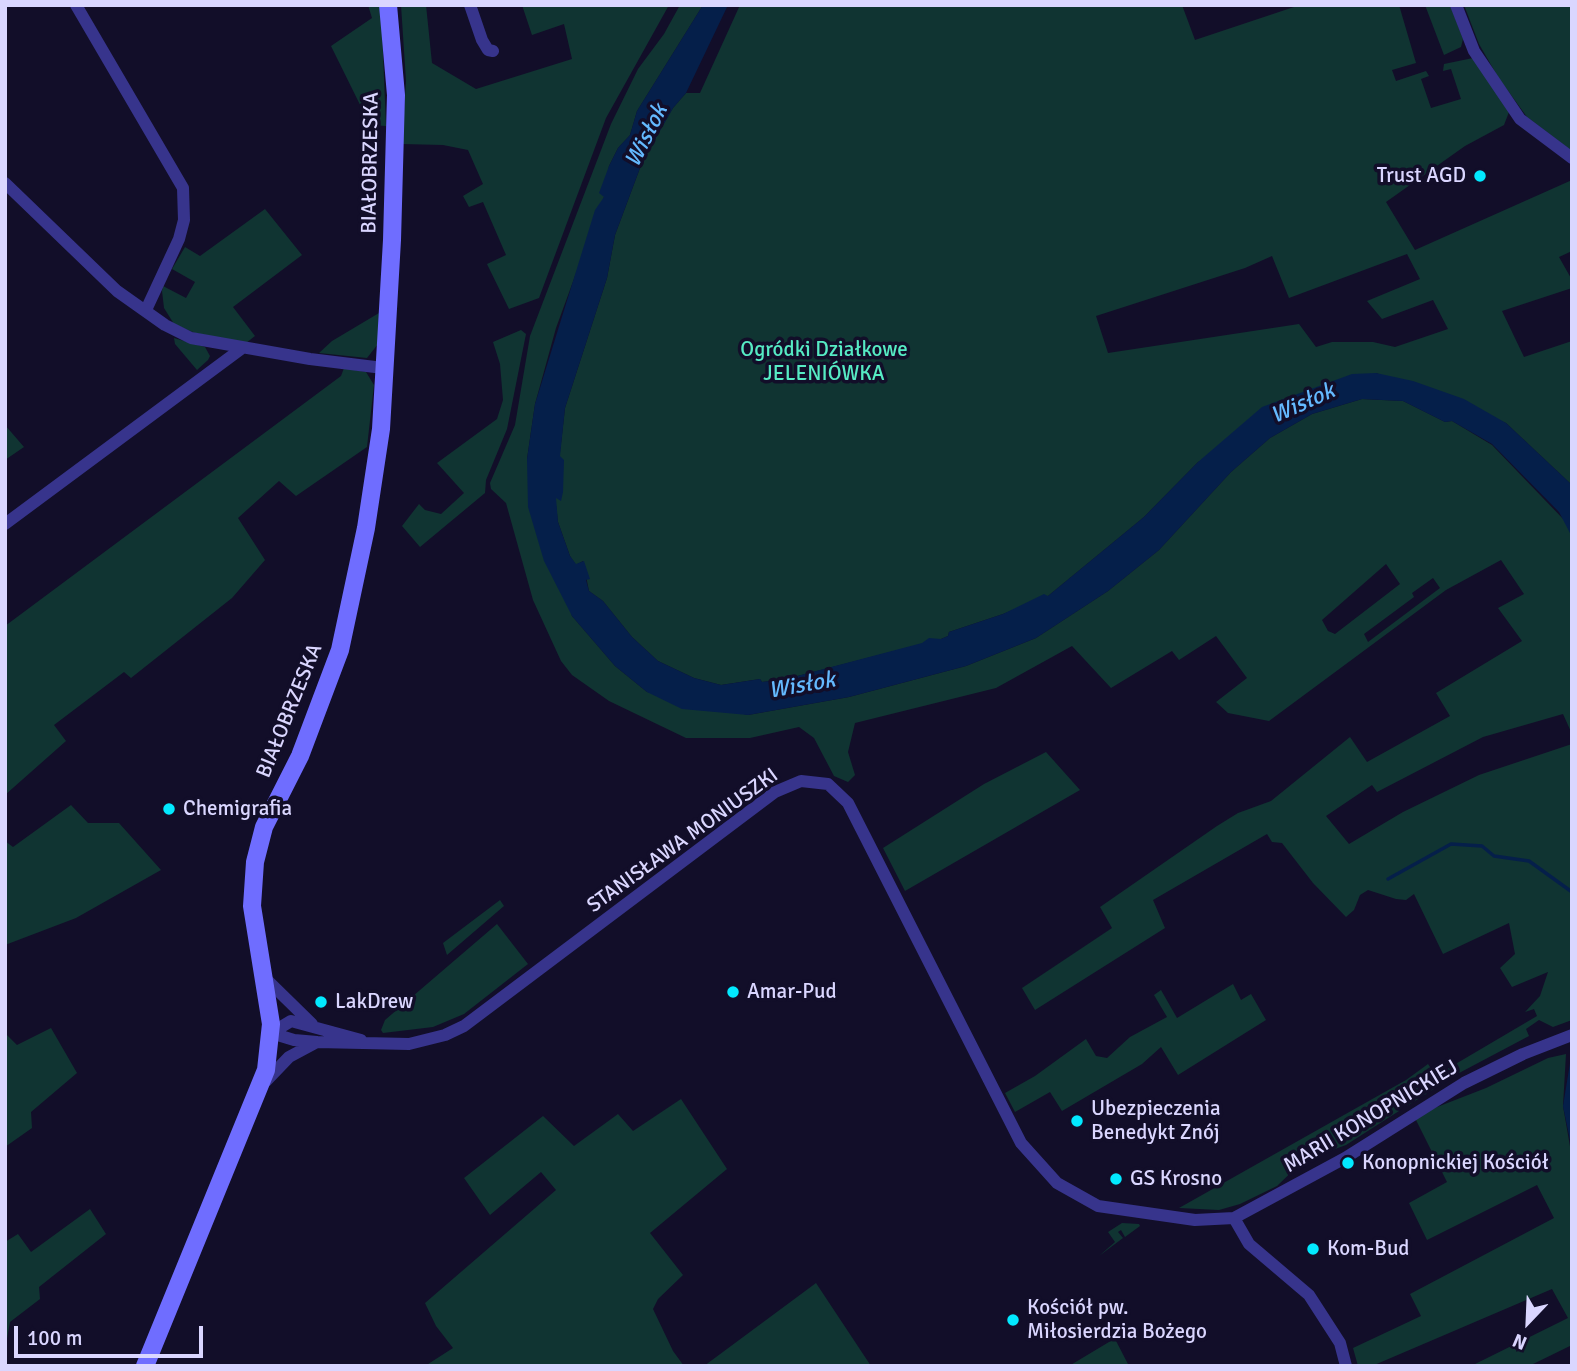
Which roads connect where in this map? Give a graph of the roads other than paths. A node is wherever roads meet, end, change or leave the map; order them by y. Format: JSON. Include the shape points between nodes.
{"nodes":[{"id":1,"x":76,"y":5,"type":"edge"},
{"id":2,"x":388,"y":5,"type":"edge"},
{"id":3,"x":470,"y":5,"type":"edge"},
{"id":4,"x":1455,"y":5,"type":"edge"},
{"id":5,"x":493,"y":51,"type":"dead end"},
{"id":6,"x":1572,"y":158,"type":"edge"},
{"id":7,"x":5,"y":183,"type":"edge"},
{"id":8,"x":146,"y":310,"type":"junction"},
{"id":9,"x":241,"y":349,"type":"junction"},
{"id":10,"x":383,"y":368,"type":"junction"},
{"id":11,"x":5,"y":524,"type":"edge"},
{"id":12,"x":264,"y":977,"type":"junction"},
{"id":13,"x":312,"y":1024,"type":"junction"},
{"id":14,"x":271,"y":1033,"type":"junction"},
{"id":15,"x":1572,"y":1035,"type":"edge"},
{"id":16,"x":317,"y":1042,"type":"junction"},
{"id":17,"x":367,"y":1043,"type":"junction"},
{"id":18,"x":259,"y":1090,"type":"junction"},
{"id":19,"x":1234,"y":1217,"type":"junction"},
{"id":20,"x":145,"y":1366,"type":"edge"},
{"id":21,"x":1346,"y":1366,"type":"edge"}],
"edges":[{"from":1,"to":8,"type":"street","via":[[183,187],[184,220],[179,239]]},
{"from":2,"to":10,"type":"street","name":"BIAŁOBRZESKA","via":[[397,95]]},
{"from":3,"to":5,"type":"street","via":[[482,40]]},
{"from":4,"to":6,"type":"street","via":[[1474,51],[1520,119]]},
{"from":7,"to":8,"type":"street","via":[[117,291]]},
{"from":8,"to":9,"type":"street","via":[[191,338]]},
{"from":9,"to":10,"type":"street"},
{"from":9,"to":11,"type":"street"},
{"from":10,"to":12,"type":"street","name":"BIAŁOBRZESKA","via":[[381,429],[366,528],[340,650],[300,756],[264,827],[254,862],[252,906]]},
{"from":12,"to":13,"type":"street"},
{"from":12,"to":14,"type":"street","name":"BIAŁOBRZESKA"},
{"from":13,"to":14,"type":"street","via":[[291,1020]]},
{"from":13,"to":17,"type":"street"},
{"from":14,"to":16,"type":"street","name":"STANISŁAWA MONIUSZKI"},
{"from":14,"to":18,"type":"street","name":"BIAŁOBRZESKA"},
{"from":15,"to":19,"type":"street","name":"MARII KONOPNICKIEJ","via":[[1465,1083],[1345,1158]]},
{"from":16,"to":17,"type":"street","name":"STANISŁAWA MONIUSZKI"},
{"from":16,"to":18,"type":"street","via":[[278,1065]]},
{"from":17,"to":19,"type":"street","name":"STANISŁAWA MONIUSZKI","via":[[409,1044],[464,1026],[775,792],[788,784],[814,780],[828,784],[848,803],[1006,1117],[1037,1163],[1070,1193],[1098,1206],[1195,1220]]},
{"from":18,"to":20,"type":"street","name":"BIAŁOBRZESKA"},
{"from":19,"to":21,"type":"street","via":[[1241,1234],[1260,1254],[1309,1294],[1340,1343]]}]}
